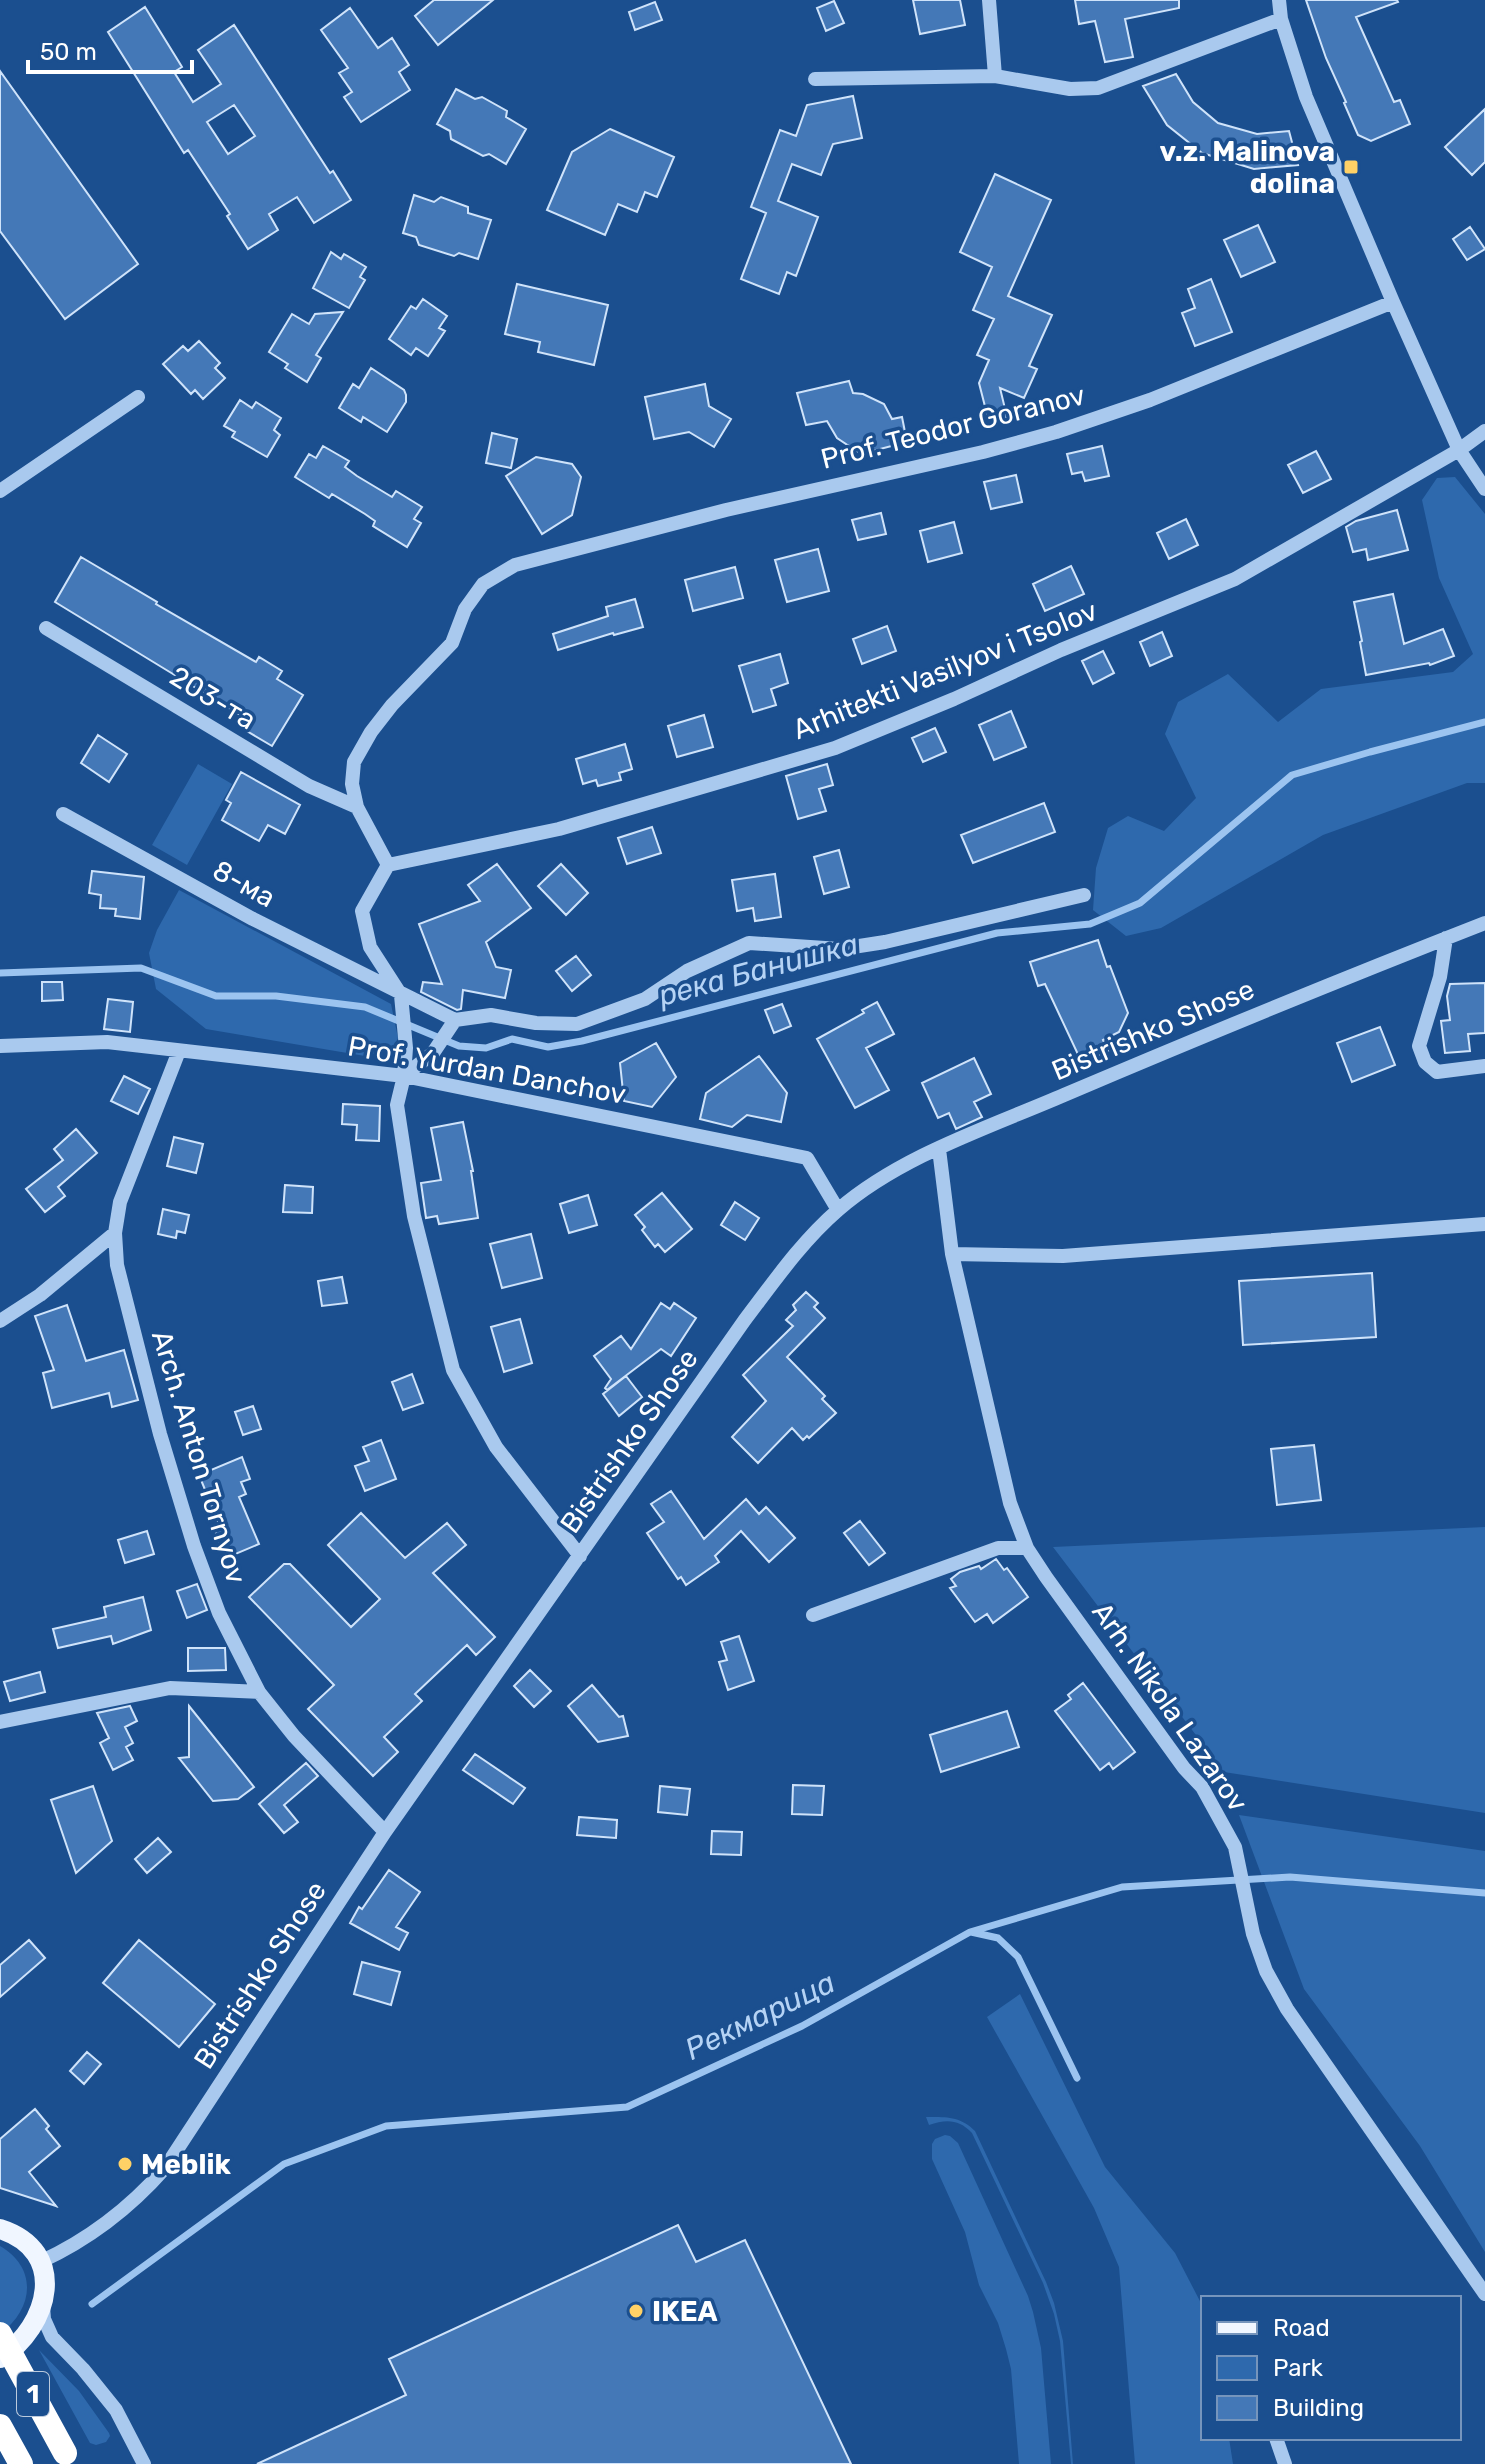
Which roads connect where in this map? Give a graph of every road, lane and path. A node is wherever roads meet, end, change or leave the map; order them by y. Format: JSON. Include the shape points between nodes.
{"nodes":[{"id":1,"x":989,"y":0,"type":"edge"},
{"id":2,"x":1279,"y":0,"type":"edge"},
{"id":3,"x":1281,"y":19,"type":"junction"},
{"id":4,"x":995,"y":76,"type":"junction"},
{"id":5,"x":815,"y":79,"type":"dead end"},
{"id":6,"x":1393,"y":302,"type":"junction"},
{"id":7,"x":138,"y":397,"type":"dead end"},
{"id":8,"x":1485,"y":431,"type":"edge"},
{"id":9,"x":1459,"y":450,"type":"junction"},
{"id":10,"x":1485,"y":489,"type":"edge"},
{"id":11,"x":0,"y":491,"type":"edge"},
{"id":12,"x":46,"y":628,"type":"dead end"},
{"id":13,"x":357,"y":807,"type":"junction"},
{"id":14,"x":63,"y":814,"type":"dead end"},
{"id":15,"x":388,"y":865,"type":"junction"},
{"id":16,"x":1084,"y":895,"type":"dead end"},
{"id":17,"x":1485,"y":923,"type":"edge"},
{"id":18,"x":1446,"y":938,"type":"junction"},
{"id":19,"x":401,"y":995,"type":"junction"},
{"id":20,"x":455,"y":1020,"type":"junction"},
{"id":21,"x":0,"y":1046,"type":"edge"},
{"id":22,"x":179,"y":1051,"type":"junction"},
{"id":23,"x":1485,"y":1066,"type":"edge"},
{"id":24,"x":404,"y":1076,"type":"junction"},
{"id":25,"x":939,"y":1149,"type":"junction"},
{"id":26,"x":838,"y":1210,"type":"junction"},
{"id":27,"x":1485,"y":1224,"type":"edge"},
{"id":28,"x":115,"y":1233,"type":"junction"},
{"id":29,"x":952,"y":1254,"type":"junction"},
{"id":30,"x":0,"y":1321,"type":"edge"},
{"id":31,"x":1027,"y":1548,"type":"junction"},
{"id":32,"x":580,"y":1556,"type":"junction"},
{"id":33,"x":813,"y":1615,"type":"dead end"},
{"id":34,"x":259,"y":1692,"type":"junction"},
{"id":35,"x":0,"y":1722,"type":"edge"},
{"id":36,"x":385,"y":1832,"type":"junction"},
{"id":37,"x":0,"y":2229,"type":"edge"},
{"id":38,"x":40,"y":2262,"type":"junction"},
{"id":39,"x":1485,"y":2294,"type":"edge"},
{"id":40,"x":43,"y":2302,"type":"junction"},
{"id":41,"x":0,"y":2334,"type":"edge"},
{"id":42,"x":0,"y":2358,"type":"edge"},
{"id":43,"x":0,"y":2426,"type":"edge"},
{"id":44,"x":1277,"y":2440,"type":"edge"},
{"id":45,"x":68,"y":2459,"type":"edge"},
{"id":46,"x":21,"y":2464,"type":"edge"},
{"id":47,"x":144,"y":2464,"type":"edge"},
{"id":48,"x":1285,"y":2464,"type":"edge"}],
"edges":[{"from":1,"to":4,"type":"street"},
{"from":2,"to":3,"type":"street"},
{"from":3,"to":4,"type":"street","via":[[1098,88],[1070,89]]},
{"from":3,"to":6,"type":"street","via":[[1306,97]]},
{"from":4,"to":5,"type":"street"},
{"from":6,"to":9,"type":"street"},
{"from":6,"to":13,"type":"street","name":"Prof. Teodor Goranov","via":[[1056,432],[515,565],[483,584],[465,609],[452,643],[371,732],[354,762]]},
{"from":7,"to":11,"type":"street"},
{"from":8,"to":9,"type":"street","name":"Arhitekti Vasilyov i Tsolov"},
{"from":9,"to":10,"type":"street"},
{"from":9,"to":15,"type":"street","name":"Arhitekti Vasilyov i Tsolov","via":[[1235,579],[835,748],[559,829]]},
{"from":12,"to":13,"type":"street","name":"203-та","via":[[309,786]]},
{"from":13,"to":15,"type":"street"},
{"from":14,"to":19,"type":"street","name":"8-ма"},
{"from":15,"to":19,"type":"street","via":[[362,911],[370,947]]},
{"from":16,"to":20,"type":"street","via":[[840,949],[749,943],[687,971],[645,999],[577,1024],[491,1015]]},
{"from":17,"to":18,"type":"street","name":"Bistrishko Shose"},
{"from":18,"to":23,"type":"street","via":[[1419,1046],[1425,1062],[1437,1072]]},
{"from":18,"to":25,"type":"street","name":"Bistrishko Shose"},
{"from":19,"to":20,"type":"street","name":"8-ма"},
{"from":19,"to":24,"type":"street"},
{"from":20,"to":24,"type":"street","via":[[433,1053]]},
{"from":21,"to":22,"type":"street","name":"Prof. Yurdan Danchov","via":[[107,1042]]},
{"from":22,"to":24,"type":"street","name":"Prof. Yurdan Danchov"},
{"from":22,"to":28,"type":"street","name":"Arch. Anton Tornyov","via":[[120,1202]]},
{"from":24,"to":26,"type":"street","name":"Prof. Yurdan Danchov","via":[[807,1158]]},
{"from":24,"to":32,"type":"street","via":[[397,1105],[414,1216],[453,1370],[496,1447]]},
{"from":25,"to":26,"type":"street","name":"Bistrishko Shose"},
{"from":25,"to":29,"type":"street","name":"Arh. Nikola Lazarov"},
{"from":26,"to":32,"type":"street","name":"Bistrishko Shose","via":[[790,1259]]},
{"from":27,"to":29,"type":"street","via":[[1063,1256]]},
{"from":28,"to":30,"type":"street"},
{"from":28,"to":34,"type":"street","name":"Arch. Anton Tornyov","via":[[117,1265],[194,1546],[219,1613]]},
{"from":29,"to":31,"type":"street","name":"Arh. Nikola Lazarov","via":[[1010,1503]]},
{"from":31,"to":33,"type":"street","via":[[998,1548]]},
{"from":31,"to":39,"type":"street","name":"Arh. Nikola Lazarov","via":[[1202,1787],[1235,1847],[1266,1971],[1287,2009]]},
{"from":32,"to":36,"type":"street","name":"Bistrishko Shose"},
{"from":34,"to":35,"type":"street","via":[[170,1688]]},
{"from":34,"to":36,"type":"street","name":"Arch. Anton Tornyov"},
{"from":36,"to":38,"type":"street","name":"Bistrishko Shose","via":[[165,2168],[108,2223]]},
{"from":37,"to":38,"type":"main road","via":[[25,2241]]},
{"from":38,"to":40,"type":"main road"},
{"from":40,"to":42,"type":"main road","via":[[27,2336]]},
{"from":40,"to":47,"type":"street","via":[[52,2337],[116,2410]]},
{"from":41,"to":45,"type":"highway","number":"1","bridge":true},
{"from":43,"to":46,"type":"highway","number":"1"},
{"from":44,"to":48,"type":"street"}]}
